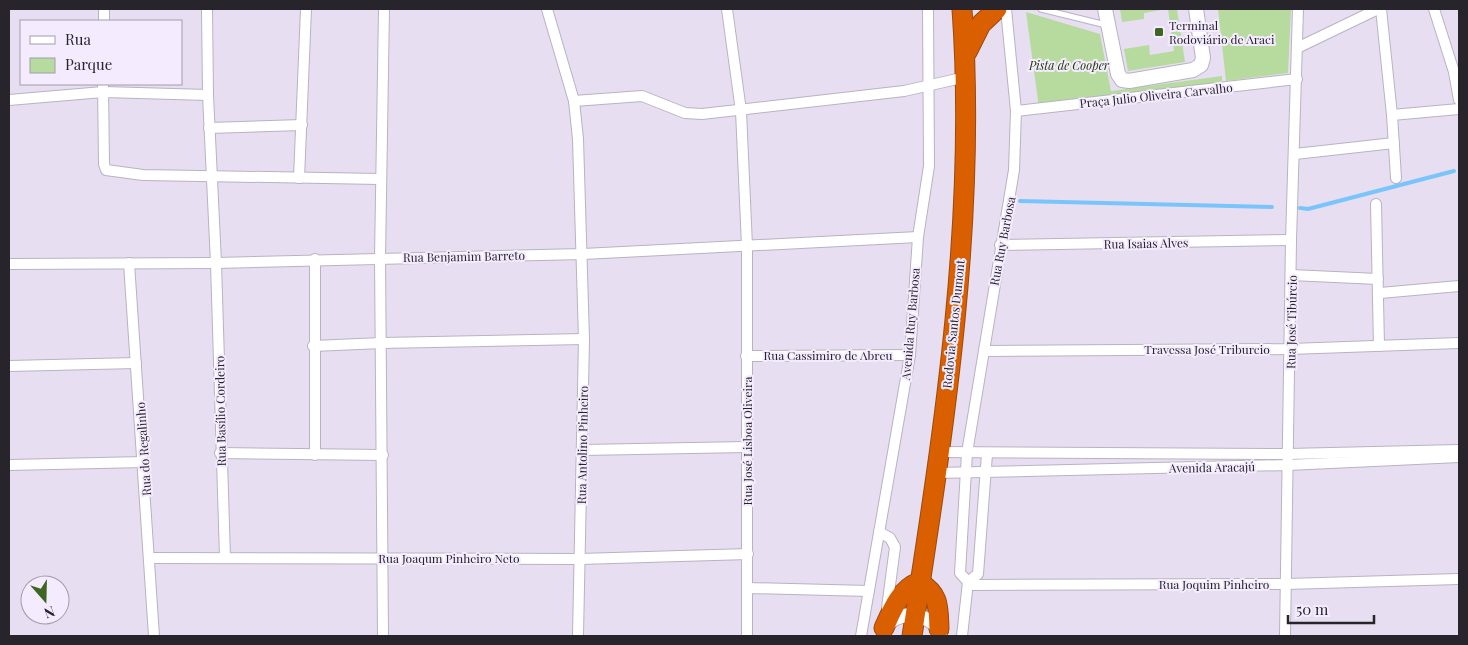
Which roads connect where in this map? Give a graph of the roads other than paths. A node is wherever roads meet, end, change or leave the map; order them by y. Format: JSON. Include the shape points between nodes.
{"nodes":[{"id":1,"x":207,"y":9,"type":"edge"},
{"id":2,"x":306,"y":9,"type":"edge"},
{"id":3,"x":384,"y":9,"type":"edge"},
{"id":4,"x":547,"y":9,"type":"edge"},
{"id":5,"x":728,"y":9,"type":"edge"},
{"id":6,"x":928,"y":9,"type":"edge"},
{"id":7,"x":962,"y":9,"type":"edge"},
{"id":8,"x":997,"y":9,"type":"edge"},
{"id":9,"x":1006,"y":9,"type":"edge"},
{"id":10,"x":1041,"y":9,"type":"edge"},
{"id":11,"x":1105,"y":9,"type":"edge"},
{"id":12,"x":1196,"y":9,"type":"edge"},
{"id":13,"x":1298,"y":9,"type":"edge"},
{"id":14,"x":1379,"y":9,"type":"edge"},
{"id":15,"x":1434,"y":9,"type":"edge"},
{"id":16,"x":1109,"y":25,"type":"junction"},
{"id":17,"x":1298,"y":48,"type":"junction"},
{"id":18,"x":965,"y":55,"type":"junction"},
{"id":19,"x":966,"y":77,"type":"junction"},
{"id":20,"x":1297,"y":79,"type":"junction"},
{"id":21,"x":929,"y":85,"type":"junction"},
{"id":22,"x":103,"y":88,"type":"edge"},
{"id":23,"x":208,"y":95,"type":"junction"},
{"id":24,"x":9,"y":100,"type":"edge"},
{"id":25,"x":1459,"y":100,"type":"edge"},
{"id":26,"x":574,"y":101,"type":"junction"},
{"id":27,"x":1459,"y":109,"type":"edge"},
{"id":28,"x":741,"y":110,"type":"junction"},
{"id":29,"x":1016,"y":111,"type":"junction"},
{"id":30,"x":1392,"y":115,"type":"junction"},
{"id":31,"x":302,"y":125,"type":"junction"},
{"id":32,"x":209,"y":128,"type":"junction"},
{"id":33,"x":1394,"y":143,"type":"junction"},
{"id":34,"x":1295,"y":154,"type":"junction"},
{"id":35,"x":210,"y":176,"type":"junction"},
{"id":36,"x":299,"y":178,"type":"junction"},
{"id":37,"x":1396,"y":178,"type":"dead end"},
{"id":38,"x":380,"y":179,"type":"junction"},
{"id":39,"x":1376,"y":204,"type":"dead end"},
{"id":40,"x":918,"y":236,"type":"junction"},
{"id":41,"x":1291,"y":240,"type":"junction"},
{"id":42,"x":1000,"y":244,"type":"junction"},
{"id":43,"x":747,"y":246,"type":"junction"},
{"id":44,"x":583,"y":254,"type":"junction"},
{"id":45,"x":380,"y":258,"type":"junction"},
{"id":46,"x":315,"y":259,"type":"junction"},
{"id":47,"x":129,"y":263,"type":"junction"},
{"id":48,"x":216,"y":263,"type":"junction"},
{"id":49,"x":9,"y":264,"type":"edge"},
{"id":50,"x":1291,"y":275,"type":"junction"},
{"id":51,"x":1378,"y":279,"type":"junction"},
{"id":52,"x":1459,"y":286,"type":"edge"},
{"id":53,"x":1380,"y":293,"type":"junction"},
{"id":54,"x":584,"y":339,"type":"junction"},
{"id":55,"x":382,"y":342,"type":"junction"},
{"id":56,"x":1459,"y":343,"type":"edge"},
{"id":57,"x":314,"y":346,"type":"junction"},
{"id":58,"x":1380,"y":346,"type":"junction"},
{"id":59,"x":1290,"y":349,"type":"junction"},
{"id":60,"x":984,"y":351,"type":"junction"},
{"id":61,"x":910,"y":355,"type":"junction"},
{"id":62,"x":746,"y":356,"type":"junction"},
{"id":63,"x":136,"y":364,"type":"junction"},
{"id":64,"x":9,"y":366,"type":"edge"},
{"id":65,"x":748,"y":447,"type":"junction"},
{"id":66,"x":582,"y":450,"type":"junction"},
{"id":67,"x":1459,"y":450,"type":"edge"},
{"id":68,"x":939,"y":452,"type":"junction"},
{"id":69,"x":220,"y":453,"type":"junction"},
{"id":70,"x":967,"y":453,"type":"junction"},
{"id":71,"x":987,"y":454,"type":"junction"},
{"id":72,"x":1288,"y":454,"type":"junction"},
{"id":73,"x":314,"y":455,"type":"junction"},
{"id":74,"x":383,"y":455,"type":"junction"},
{"id":75,"x":1459,"y":457,"type":"edge"},
{"id":76,"x":144,"y":462,"type":"junction"},
{"id":77,"x":9,"y":465,"type":"edge"},
{"id":78,"x":1288,"y":465,"type":"junction"},
{"id":79,"x":986,"y":472,"type":"junction"},
{"id":80,"x":936,"y":473,"type":"junction"},
{"id":81,"x":966,"y":473,"type":"junction"},
{"id":82,"x":879,"y":532,"type":"junction"},
{"id":83,"x":748,"y":554,"type":"junction"},
{"id":84,"x":383,"y":557,"type":"junction"},
{"id":85,"x":150,"y":558,"type":"junction"},
{"id":86,"x":225,"y":558,"type":"junction"},
{"id":87,"x":580,"y":559,"type":"junction"},
{"id":88,"x":1459,"y":579,"type":"edge"},
{"id":89,"x":919,"y":582,"type":"junction"},
{"id":90,"x":968,"y":584,"type":"junction"},
{"id":91,"x":1286,"y":584,"type":"junction"},
{"id":92,"x":747,"y":588,"type":"junction"},
{"id":93,"x":869,"y":591,"type":"junction"},
{"id":94,"x":915,"y":617,"type":"junction"},
{"id":95,"x":883,"y":632,"type":"edge"},
{"id":96,"x":940,"y":633,"type":"edge"},
{"id":97,"x":154,"y":636,"type":"edge"},
{"id":98,"x":383,"y":636,"type":"edge"},
{"id":99,"x":578,"y":636,"type":"edge"},
{"id":100,"x":747,"y":636,"type":"edge"},
{"id":101,"x":861,"y":636,"type":"edge"},
{"id":102,"x":912,"y":636,"type":"edge"},
{"id":103,"x":962,"y":636,"type":"edge"},
{"id":104,"x":1285,"y":636,"type":"edge"}],
"edges":[{"from":1,"to":23,"type":"street","name":"Rua Basílio Cordeiro"},
{"from":2,"to":31,"type":"street"},
{"from":3,"to":38,"type":"street"},
{"from":4,"to":26,"type":"street","name":"Rua Antolino Pinheiro"},
{"from":5,"to":28,"type":"street","name":"Rua José Lisboa Oliveira"},
{"from":6,"to":21,"type":"street","name":"Avenida Ruy Barbosa"},
{"from":7,"to":18,"type":"highway","name":"Rodovia Santos Dumont"},
{"from":8,"to":18,"type":"highway","via":[[976,31]]},
{"from":9,"to":29,"type":"street","name":"Rua Ruy Barbosa"},
{"from":10,"to":16,"type":"lane"},
{"from":11,"to":16,"type":"street","name":"Praça Julio Oliveira Carvalho"},
{"from":12,"to":16,"type":"street","name":"Praça Julio Oliveira Carvalho","via":[[1203,58],[1201,65],[1193,70],[1122,80],[1118,74]]},
{"from":13,"to":17,"type":"street","name":"Rua José Tibúrcio"},
{"from":14,"to":17,"type":"street"},
{"from":14,"to":30,"type":"street"},
{"from":15,"to":25,"type":"street","via":[[1454,72]]},
{"from":17,"to":20,"type":"street","name":"Rua José Tibúrcio"},
{"from":18,"to":19,"type":"highway","name":"Rodovia Santos Dumont"},
{"from":19,"to":21,"type":"street"},
{"from":19,"to":68,"type":"highway","name":"Rodovia Santos Dumont","via":[[964,233]]},
{"from":20,"to":29,"type":"street","name":"Praça Julio Oliveira Carvalho"},
{"from":20,"to":34,"type":"street","name":"Rua José Tibúrcio"},
{"from":21,"to":28,"type":"street","via":[[904,91]]},
{"from":21,"to":40,"type":"street","name":"Avenida Ruy Barbosa","via":[[929,166]]},
{"from":22,"to":23,"type":"street"},
{"from":22,"to":24,"type":"street"},
{"from":22,"to":35,"type":"street","via":[[106,170],[143,175]]},
{"from":23,"to":32,"type":"street","name":"Rua Basílio Cordeiro"},
{"from":26,"to":28,"type":"street","via":[[637,95],[693,114]]},
{"from":26,"to":44,"type":"street","name":"Rua Antolino Pinheiro"},
{"from":27,"to":30,"type":"street"},
{"from":28,"to":43,"type":"street","name":"Rua José Lisboa Oliveira"},
{"from":29,"to":42,"type":"street","name":"Rua Ruy Barbosa","via":[[1012,185]]},
{"from":30,"to":33,"type":"street"},
{"from":31,"to":32,"type":"street"},
{"from":31,"to":36,"type":"street"},
{"from":32,"to":35,"type":"street","name":"Rua Basílio Cordeiro"},
{"from":33,"to":34,"type":"street"},
{"from":33,"to":37,"type":"street"},
{"from":34,"to":41,"type":"street","name":"Rua José Tibúrcio"},
{"from":35,"to":36,"type":"street"},
{"from":35,"to":48,"type":"street","name":"Rua Basílio Cordeiro"},
{"from":36,"to":38,"type":"street"},
{"from":38,"to":45,"type":"street"},
{"from":39,"to":51,"type":"street"},
{"from":40,"to":43,"type":"street","name":"Rua Benjamim Barreto"},
{"from":40,"to":61,"type":"street","name":"Avenida Ruy Barbosa"},
{"from":41,"to":42,"type":"street","name":"Rua Isaias Alves"},
{"from":41,"to":50,"type":"street","name":"Rua José Tibúrcio"},
{"from":42,"to":60,"type":"street","name":"Rua Ruy Barbosa"},
{"from":43,"to":44,"type":"street","name":"Rua Benjamim Barreto"},
{"from":43,"to":62,"type":"street","name":"Rua José Lisboa Oliveira"},
{"from":44,"to":45,"type":"street","name":"Rua Benjamim Barreto"},
{"from":44,"to":54,"type":"street","name":"Rua Antolino Pinheiro"},
{"from":45,"to":46,"type":"street","name":"Rua Benjamim Barreto"},
{"from":45,"to":55,"type":"street"},
{"from":46,"to":48,"type":"street","name":"Rua Benjamim Barreto"},
{"from":46,"to":57,"type":"street"},
{"from":47,"to":48,"type":"street","name":"Rua Benjamim Barreto"},
{"from":47,"to":49,"type":"street","name":"Rua Benjamim Barreto"},
{"from":47,"to":63,"type":"street","name":"Rua do Regalinho"},
{"from":48,"to":69,"type":"street","name":"Rua Basílio Cordeiro"},
{"from":50,"to":51,"type":"street"},
{"from":50,"to":59,"type":"street","name":"Rua José Tibúrcio"},
{"from":51,"to":53,"type":"street"},
{"from":52,"to":53,"type":"street"},
{"from":53,"to":58,"type":"street"},
{"from":54,"to":55,"type":"street"},
{"from":54,"to":66,"type":"street","name":"Rua Antolino Pinheiro"},
{"from":55,"to":57,"type":"street"},
{"from":55,"to":74,"type":"street"},
{"from":56,"to":58,"type":"street","name":"Travessa José Triburcio"},
{"from":57,"to":73,"type":"street"},
{"from":58,"to":59,"type":"street","name":"Travessa José Triburcio"},
{"from":59,"to":60,"type":"street","name":"Travessa José Triburcio"},
{"from":59,"to":72,"type":"street","name":"Rua José Tibúrcio"},
{"from":60,"to":70,"type":"street","name":"Rua Ruy Barbosa"},
{"from":61,"to":62,"type":"street","name":"Rua Cassimiro de Abreu"},
{"from":61,"to":82,"type":"street","name":"Avenida Ruy Barbosa"},
{"from":62,"to":65,"type":"street","name":"Rua José Lisboa Oliveira"},
{"from":63,"to":64,"type":"street"},
{"from":63,"to":76,"type":"street","name":"Rua do Regalinho"},
{"from":65,"to":66,"type":"street"},
{"from":65,"to":83,"type":"street","name":"Rua José Lisboa Oliveira"},
{"from":66,"to":87,"type":"street","name":"Rua Antolino Pinheiro"},
{"from":67,"to":72,"type":"street","name":"Avenida Aracajú"},
{"from":68,"to":70,"type":"street","name":"Avenida Aracajú"},
{"from":68,"to":80,"type":"highway","name":"Rodovia Santos Dumont"},
{"from":69,"to":73,"type":"street"},
{"from":69,"to":86,"type":"street","name":"Rua Basílio Cordeiro"},
{"from":70,"to":71,"type":"street","name":"Avenida Aracajú"},
{"from":70,"to":81,"type":"street","name":"Rua Ruy Barbosa"},
{"from":71,"to":72,"type":"street","name":"Avenida Aracajú"},
{"from":71,"to":79,"type":"street"},
{"from":72,"to":78,"type":"street","name":"Rua José Tibúrcio"},
{"from":73,"to":74,"type":"street"},
{"from":74,"to":84,"type":"street"},
{"from":75,"to":78,"type":"street","name":"Avenida Aracajú"},
{"from":76,"to":77,"type":"street"},
{"from":76,"to":85,"type":"street","name":"Rua do Regalinho"},
{"from":78,"to":79,"type":"street","name":"Avenida Aracajú"},
{"from":78,"to":91,"type":"street","name":"Rua José Tibúrcio"},
{"from":79,"to":81,"type":"street","name":"Avenida Aracajú"},
{"from":79,"to":90,"type":"street","via":[[978,574]]},
{"from":80,"to":81,"type":"street","name":"Avenida Aracajú"},
{"from":80,"to":89,"type":"highway","name":"Rodovia Santos Dumont"},
{"from":81,"to":90,"type":"street","name":"Rua Ruy Barbosa","via":[[960,574]]},
{"from":82,"to":93,"type":"street","name":"Avenida Ruy Barbosa"},
{"from":82,"to":95,"type":"street","via":[[890,538],[895,547]]},
{"from":83,"to":87,"type":"street","name":"Rua Joaqum Pinheiro Neto"},
{"from":83,"to":92,"type":"street","name":"Rua José Lisboa Oliveira"},
{"from":84,"to":86,"type":"street","name":"Rua Joaqum Pinheiro Neto"},
{"from":84,"to":87,"type":"street","name":"Rua Joaqum Pinheiro Neto"},
{"from":84,"to":98,"type":"street"},
{"from":85,"to":86,"type":"street","name":"Rua Joaqum Pinheiro Neto"},
{"from":85,"to":97,"type":"street","name":"Rua do Regalinho"},
{"from":87,"to":99,"type":"street","name":"Rua Antolino Pinheiro"},
{"from":88,"to":91,"type":"street","name":"Rua Joquim Pinheiro"},
{"from":89,"to":94,"type":"highway","name":"Rodovia Santos Dumont"},
{"from":89,"to":95,"type":"highway","via":[[899,598]]},
{"from":89,"to":96,"type":"highway","via":[[932,590],[936,597]]},
{"from":90,"to":91,"type":"street","name":"Rua Joquim Pinheiro"},
{"from":90,"to":103,"type":"street"},
{"from":91,"to":104,"type":"street","name":"Rua José Tibúrcio"},
{"from":92,"to":93,"type":"street"},
{"from":92,"to":100,"type":"street","name":"Rua José Lisboa Oliveira"},
{"from":93,"to":101,"type":"street","name":"Avenida Ruy Barbosa"},
{"from":94,"to":95,"type":"street","via":[[897,618]]},
{"from":94,"to":96,"type":"street","via":[[928,619]]},
{"from":94,"to":102,"type":"highway","name":"Rodovia Santos Dumont"}]}
